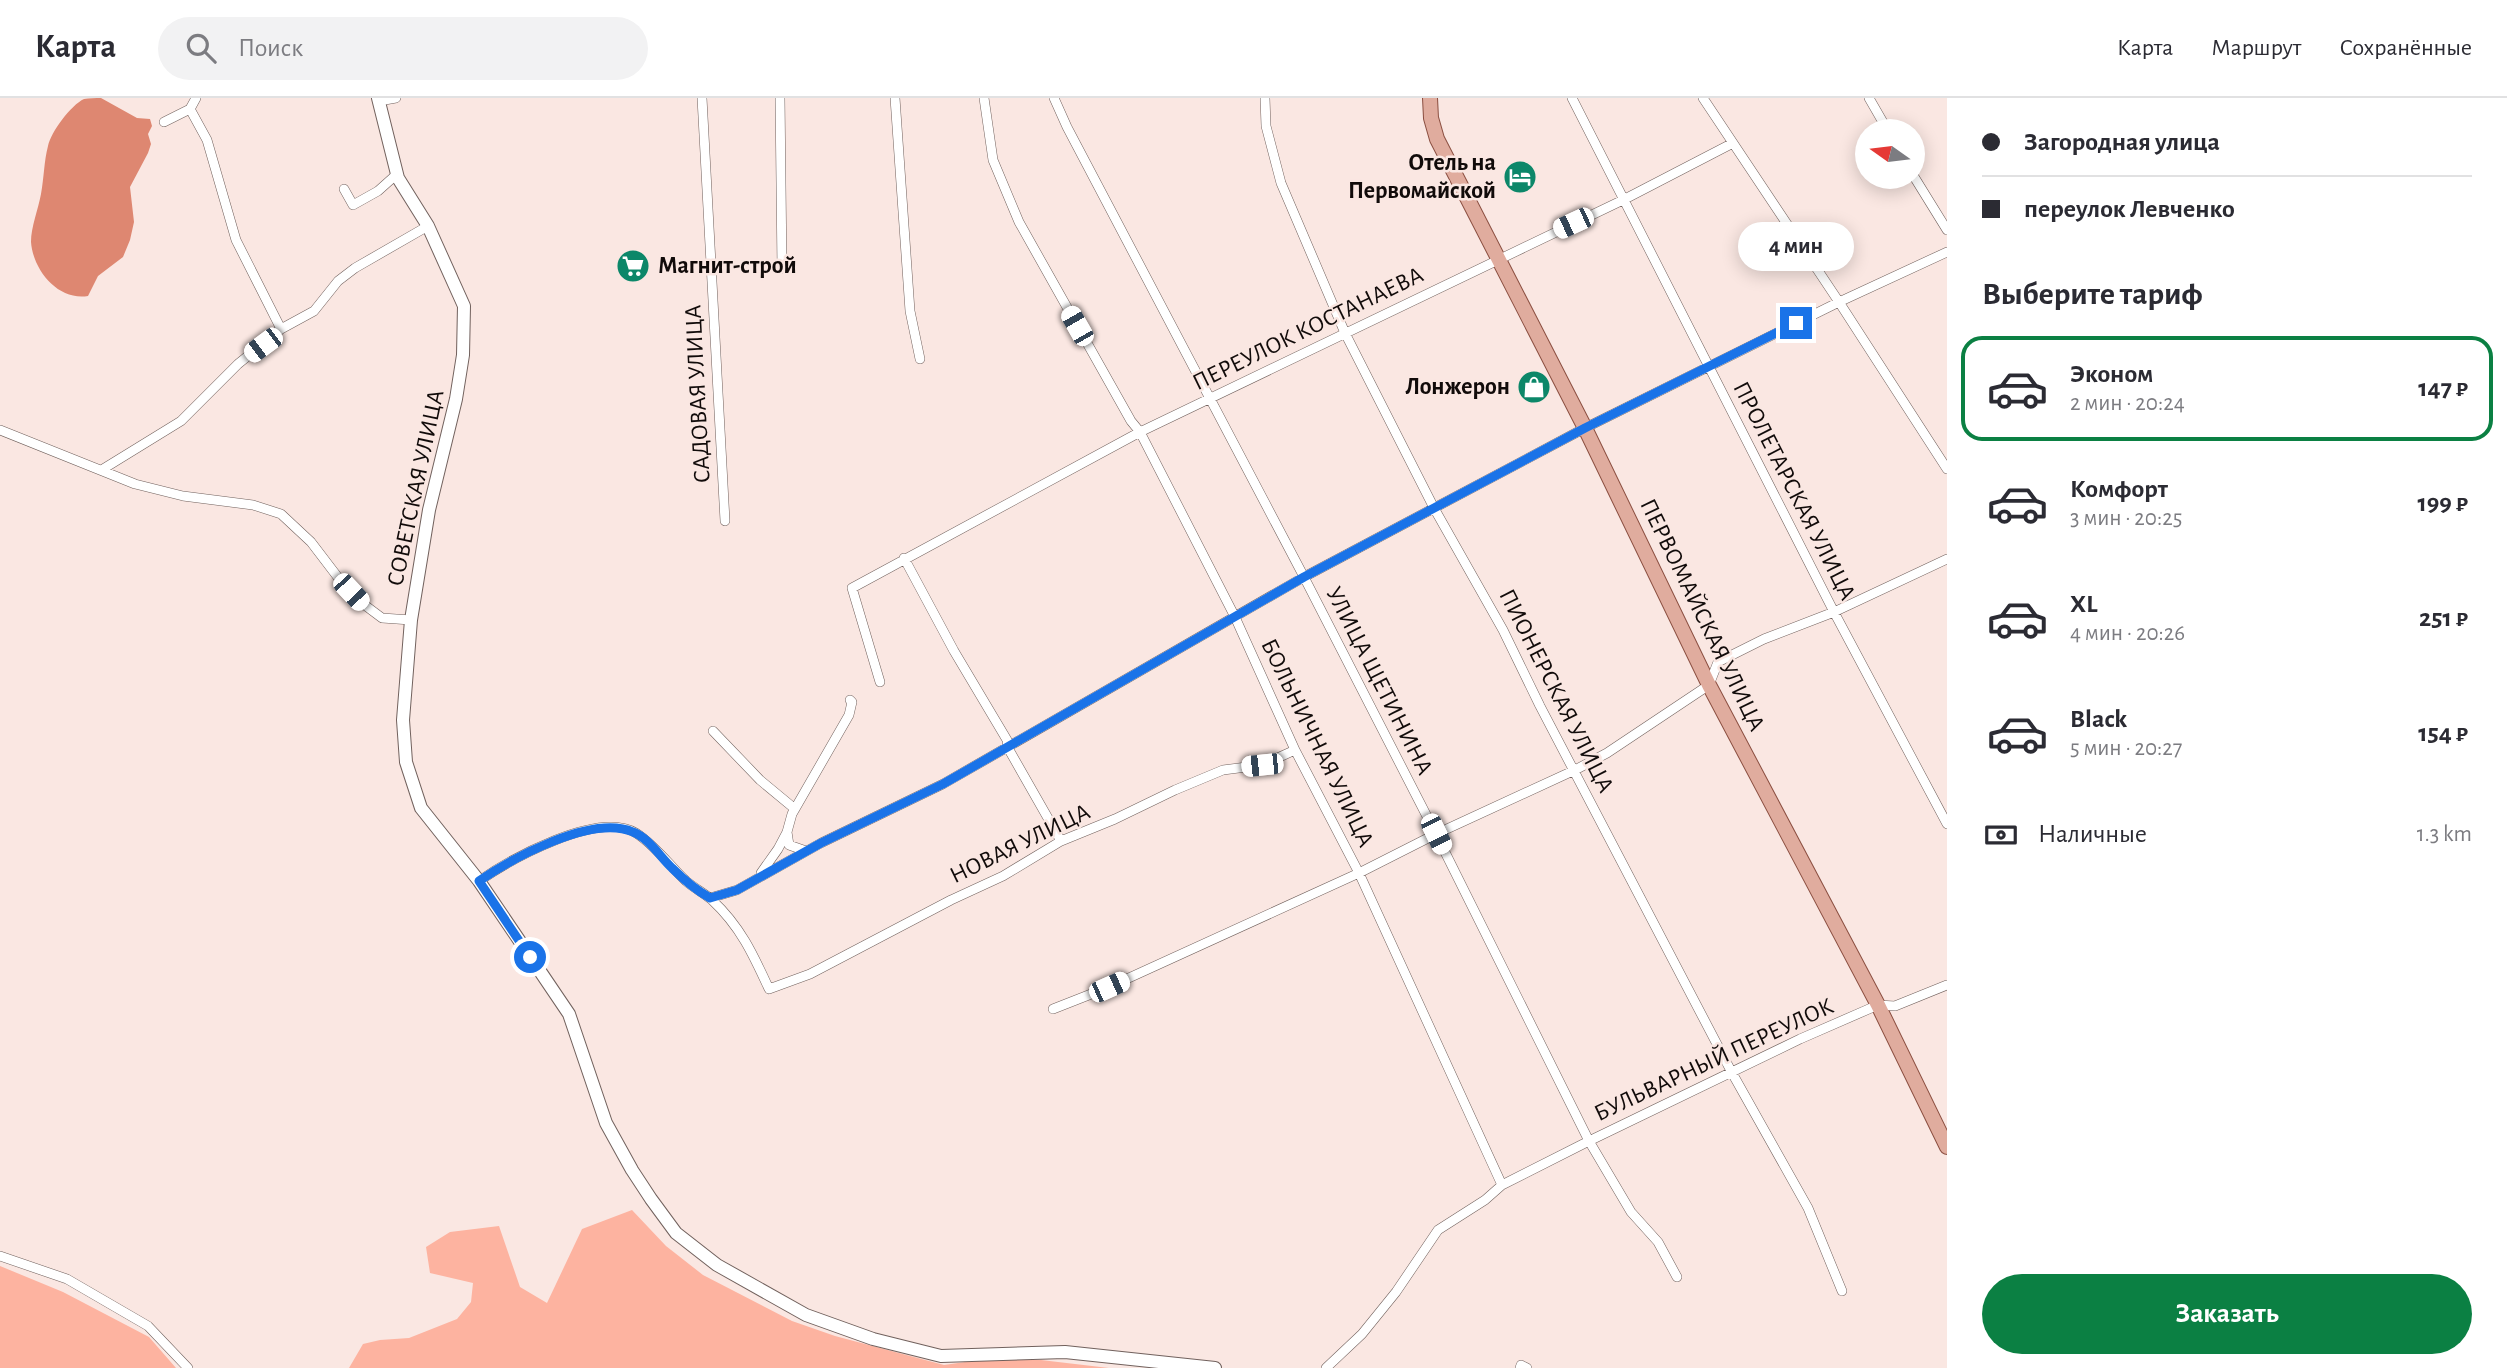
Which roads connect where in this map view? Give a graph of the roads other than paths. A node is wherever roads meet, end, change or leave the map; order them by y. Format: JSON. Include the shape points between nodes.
{"nodes":[{"id":1,"x":196,"y":98,"type":"edge"},
{"id":2,"x":396,"y":98,"type":"edge"},
{"id":3,"x":702,"y":98,"type":"edge"},
{"id":4,"x":780,"y":98,"type":"edge"},
{"id":5,"x":895,"y":98,"type":"edge"},
{"id":6,"x":984,"y":98,"type":"edge"},
{"id":7,"x":1054,"y":98,"type":"edge"},
{"id":8,"x":1265,"y":98,"type":"edge"},
{"id":9,"x":1430,"y":98,"type":"edge"},
{"id":10,"x":1572,"y":98,"type":"edge"},
{"id":11,"x":1703,"y":98,"type":"edge"},
{"id":12,"x":1869,"y":98,"type":"edge"},
{"id":13,"x":379,"y":99,"type":"edge"},
{"id":14,"x":190,"y":109,"type":"junction"},
{"id":15,"x":1881,"y":119,"type":"edge"},
{"id":16,"x":164,"y":122,"type":"dead end"},
{"id":17,"x":1733,"y":143,"type":"junction"},
{"id":18,"x":397,"y":174,"type":"junction"},
{"id":19,"x":344,"y":189,"type":"dead end"},
{"id":20,"x":1922,"y":189,"type":"edge"},
{"id":21,"x":1623,"y":200,"type":"junction"},
{"id":22,"x":428,"y":226,"type":"junction"},
{"id":23,"x":1947,"y":230,"type":"edge"},
{"id":24,"x":1947,"y":252,"type":"edge"},
{"id":25,"x":1499,"y":258,"type":"junction"},
{"id":26,"x":782,"y":268,"type":"dead end"},
{"id":27,"x":1839,"y":302,"type":"junction"},
{"id":28,"x":281,"y":329,"type":"junction"},
{"id":29,"x":1345,"y":334,"type":"junction"},
{"id":30,"x":920,"y":359,"type":"dead end"},
{"id":31,"x":1709,"y":366,"type":"junction"},
{"id":32,"x":1210,"y":397,"type":"junction"},
{"id":33,"x":1585,"y":428,"type":"junction"},
{"id":34,"x":0,"y":430,"type":"edge"},
{"id":35,"x":1140,"y":432,"type":"junction"},
{"id":36,"x":103,"y":469,"type":"junction"},
{"id":37,"x":1947,"y":469,"type":"edge"},
{"id":38,"x":1434,"y":508,"type":"junction"},
{"id":39,"x":725,"y":521,"type":"dead end"},
{"id":40,"x":904,"y":558,"type":"junction"},
{"id":41,"x":1947,"y":559,"type":"edge"},
{"id":42,"x":1304,"y":577,"type":"junction"},
{"id":43,"x":1834,"y":612,"type":"junction"},
{"id":44,"x":1235,"y":618,"type":"junction"},
{"id":45,"x":411,"y":620,"type":"junction"},
{"id":46,"x":880,"y":682,"type":"dead end"},
{"id":47,"x":1709,"y":685,"type":"junction"},
{"id":48,"x":850,"y":700,"type":"dead end"},
{"id":49,"x":713,"y":731,"type":"dead end"},
{"id":50,"x":1008,"y":748,"type":"junction"},
{"id":51,"x":1295,"y":750,"type":"junction"},
{"id":52,"x":1575,"y":770,"type":"junction"},
{"id":53,"x":795,"y":809,"type":"junction"},
{"id":54,"x":1947,"y":824,"type":"edge"},
{"id":55,"x":787,"y":832,"type":"junction"},
{"id":56,"x":1436,"y":834,"type":"junction"},
{"id":57,"x":1061,"y":841,"type":"junction"},
{"id":58,"x":806,"y":851,"type":"junction"},
{"id":59,"x":1359,"y":873,"type":"junction"},
{"id":60,"x":758,"y":877,"type":"junction"},
{"id":61,"x":479,"y":881,"type":"junction"},
{"id":62,"x":710,"y":898,"type":"junction"},
{"id":63,"x":1947,"y":985,"type":"edge"},
{"id":64,"x":1878,"y":1004,"type":"junction"},
{"id":65,"x":1053,"y":1009,"type":"dead end"},
{"id":66,"x":1731,"y":1071,"type":"junction"},
{"id":67,"x":1589,"y":1141,"type":"junction"},
{"id":68,"x":1947,"y":1147,"type":"edge"},
{"id":69,"x":1502,"y":1185,"type":"junction"},
{"id":70,"x":0,"y":1255,"type":"edge"},
{"id":71,"x":1677,"y":1277,"type":"dead end"},
{"id":72,"x":1842,"y":1291,"type":"dead end"},
{"id":73,"x":188,"y":1368,"type":"edge"},
{"id":74,"x":1215,"y":1368,"type":"edge"},
{"id":75,"x":1326,"y":1368,"type":"edge"},
{"id":76,"x":1520,"y":1368,"type":"edge"},
{"id":77,"x":1527,"y":1368,"type":"edge"}],
"edges":[{"from":1,"to":14,"type":"street"},
{"from":2,"to":13,"type":"street"},
{"from":3,"to":39,"type":"street","name":"САДОВАЯ УЛИЦА"},
{"from":4,"to":26,"type":"street"},
{"from":5,"to":30,"type":"street","via":[[910,311]]},
{"from":6,"to":35,"type":"street","name":"БОЛЬНИЧНАЯ УЛИЦА","via":[[993,160],[1019,222]]},
{"from":7,"to":32,"type":"street","name":"УЛИЦА ЩЕТИНИНА"},
{"from":8,"to":29,"type":"street","name":"ПИОНЕРСКАЯ УЛИЦА","via":[[1266,126],[1281,183]]},
{"from":9,"to":25,"type":"main road","name":"ПЕРВОМАЙСКАЯ УЛИЦА","via":[[1437,138]]},
{"from":10,"to":21,"type":"street","name":"ПРОЛЕТАРСКАЯ УЛИЦА"},
{"from":11,"to":17,"type":"street"},
{"from":12,"to":15,"type":"street"},
{"from":13,"to":18,"type":"street","name":"СОВЕТСКАЯ УЛИЦА"},
{"from":14,"to":16,"type":"street"},
{"from":14,"to":28,"type":"street","via":[[207,140],[236,240]]},
{"from":17,"to":21,"type":"street","name":"ПЕРЕУЛОК КОСТАНАЕВА"},
{"from":17,"to":27,"type":"street"},
{"from":18,"to":19,"type":"street","via":[[353,205]]},
{"from":18,"to":22,"type":"street","name":"СОВЕТСКАЯ УЛИЦА"},
{"from":20,"to":23,"type":"street"},
{"from":21,"to":25,"type":"street","name":"ПЕРЕУЛОК КОСТАНАЕВА"},
{"from":21,"to":31,"type":"street","name":"ПРОЛЕТАРСКАЯ УЛИЦА"},
{"from":22,"to":28,"type":"street","via":[[355,268],[314,311]]},
{"from":22,"to":45,"type":"street","name":"СОВЕТСКАЯ УЛИЦА","via":[[464,306],[463,355],[457,400],[429,510]]},
{"from":24,"to":27,"type":"street"},
{"from":25,"to":29,"type":"street","name":"ПЕРЕУЛОК КОСТАНАЕВА"},
{"from":25,"to":33,"type":"main road","name":"ПЕРВОМАЙСКАЯ УЛИЦА"},
{"from":27,"to":31,"type":"street"},
{"from":27,"to":37,"type":"street"},
{"from":28,"to":36,"type":"street","via":[[181,421]]},
{"from":29,"to":32,"type":"street","name":"ПЕРЕУЛОК КОСТАНАЕВА"},
{"from":29,"to":38,"type":"street","name":"ПИОНЕРСКАЯ УЛИЦА"},
{"from":31,"to":33,"type":"street"},
{"from":31,"to":43,"type":"street","name":"ПРОЛЕТАРСКАЯ УЛИЦА"},
{"from":32,"to":35,"type":"street","name":"ПЕРЕУЛОК КОСТАНАЕВА"},
{"from":32,"to":42,"type":"street","name":"УЛИЦА ЩЕТИНИНА"},
{"from":33,"to":38,"type":"street"},
{"from":33,"to":47,"type":"main road","name":"ПЕРВОМАЙСКАЯ УЛИЦА"},
{"from":34,"to":36,"type":"street"},
{"from":35,"to":40,"type":"street","name":"ПЕРЕУЛОК КОСТАНАЕВА"},
{"from":35,"to":44,"type":"street","name":"БОЛЬНИЧНАЯ УЛИЦА"},
{"from":36,"to":45,"type":"street","via":[[135,484],[281,514],[311,541],[362,603],[382,618]]},
{"from":38,"to":42,"type":"street"},
{"from":38,"to":52,"type":"street","name":"ПИОНЕРСКАЯ УЛИЦА","via":[[1478,581]]},
{"from":40,"to":46,"type":"street","name":"ПЕРЕУЛОК КОСТАНАЕВА","via":[[852,588]]},
{"from":40,"to":50,"type":"street"},
{"from":41,"to":43,"type":"street"},
{"from":42,"to":44,"type":"street"},
{"from":42,"to":56,"type":"street","name":"УЛИЦА ЩЕТИНИНА"},
{"from":43,"to":47,"type":"street","via":[[1718,662]]},
{"from":43,"to":54,"type":"street","name":"ПРОЛЕТАРСКАЯ УЛИЦА"},
{"from":44,"to":50,"type":"street"},
{"from":44,"to":51,"type":"street","name":"БОЛЬНИЧНАЯ УЛИЦА"},
{"from":45,"to":61,"type":"street","name":"СОВЕТСКАЯ УЛИЦА","via":[[403,720],[406,762],[421,808]]},
{"from":47,"to":52,"type":"street"},
{"from":47,"to":64,"type":"main road","name":"ПЕРВОМАЙСКАЯ УЛИЦА"},
{"from":48,"to":53,"type":"street","via":[[843,727]]},
{"from":49,"to":53,"type":"street"},
{"from":50,"to":57,"type":"street"},
{"from":50,"to":58,"type":"street"},
{"from":51,"to":57,"type":"street","name":"НОВАЯ УЛИЦА","via":[[1262,765],[1223,770]]},
{"from":51,"to":59,"type":"street","name":"БОЛЬНИЧНАЯ УЛИЦА"},
{"from":52,"to":56,"type":"street"},
{"from":52,"to":66,"type":"street","name":"ПИОНЕРСКАЯ УЛИЦА"},
{"from":53,"to":55,"type":"street"},
{"from":55,"to":58,"type":"street","via":[[789,845]]},
{"from":55,"to":60,"type":"street"},
{"from":56,"to":59,"type":"street"},
{"from":56,"to":67,"type":"street","name":"УЛИЦА ЩЕТИНИНА"},
{"from":57,"to":62,"type":"street","name":"НОВАЯ УЛИЦА","via":[[1003,876],[810,974],[769,989],[740,929]]},
{"from":58,"to":60,"type":"street"},
{"from":59,"to":65,"type":"street"},
{"from":59,"to":69,"type":"street","name":"БОЛЬНИЧНАЯ УЛИЦА"},
{"from":60,"to":62,"type":"street"},
{"from":61,"to":62,"type":"street","via":[[535,850],[610,826],[634,832]]},
{"from":61,"to":74,"type":"street","name":"СОВЕТСКАЯ УЛИЦА","via":[[569,1014],[606,1122],[632,1170],[676,1233],[717,1265],[806,1315],[873,1339],[942,1356],[1065,1352]]},
{"from":63,"to":64,"type":"street","name":"БУЛЬВАРНЫЙ ПЕРЕУЛОК","via":[[1895,1006]]},
{"from":64,"to":66,"type":"street","name":"БУЛЬВАРНЫЙ ПЕРЕУЛОК"},
{"from":64,"to":68,"type":"main road","name":"ПЕРВОМАЙСКАЯ УЛИЦА"},
{"from":66,"to":67,"type":"street","name":"БУЛЬВАРНЫЙ ПЕРЕУЛОК"},
{"from":66,"to":72,"type":"street","name":"ПИОНЕРСКАЯ УЛИЦА","via":[[1808,1208]]},
{"from":67,"to":69,"type":"street","name":"БУЛЬВАРНЫЙ ПЕРЕУЛОК"},
{"from":67,"to":71,"type":"street","name":"УЛИЦА ЩЕТИНИНА"},
{"from":69,"to":75,"type":"street","name":"БУЛЬВАРНЫЙ ПЕРЕУЛОК","via":[[1438,1230],[1363,1334]]},
{"from":70,"to":73,"type":"street","via":[[67,1279],[148,1326]]},
{"from":76,"to":77,"type":"street"}]}
